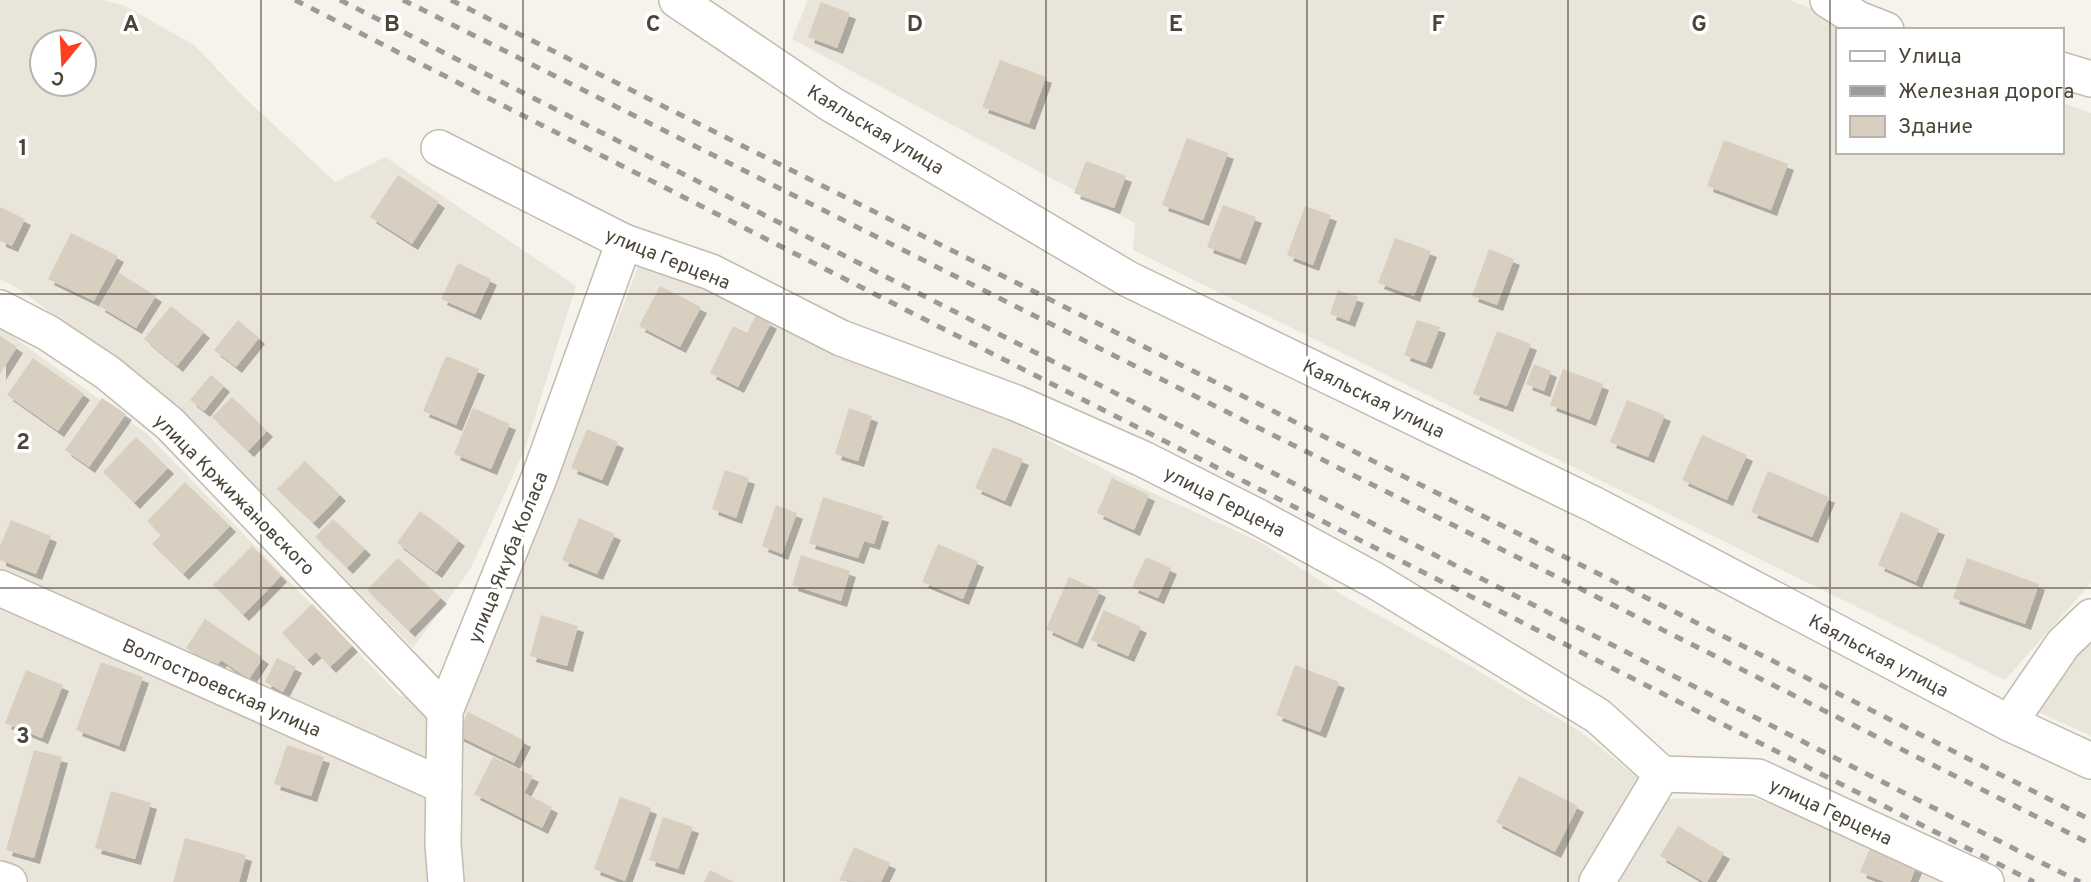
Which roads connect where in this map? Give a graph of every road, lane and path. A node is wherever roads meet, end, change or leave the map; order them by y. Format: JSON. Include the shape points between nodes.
{"nodes":[{"id":1,"x":677,"y":0,"type":"edge"},
{"id":2,"x":1829,"y":0,"type":"edge"},
{"id":3,"x":1881,"y":28,"type":"edge"},
{"id":4,"x":2063,"y":71,"type":"edge"},
{"id":5,"x":2091,"y":79,"type":"edge"},
{"id":6,"x":439,"y":148,"type":"dead end"},
{"id":7,"x":624,"y":242,"type":"junction"},
{"id":8,"x":0,"y":308,"type":"edge"},
{"id":9,"x":0,"y":588,"type":"edge"},
{"id":10,"x":2091,"y":617,"type":"edge"},
{"id":11,"x":445,"y":710,"type":"junction"},
{"id":12,"x":2008,"y":723,"type":"junction"},
{"id":13,"x":2091,"y":761,"type":"edge"},
{"id":14,"x":1662,"y":774,"type":"junction"},
{"id":15,"x":444,"y":786,"type":"junction"},
{"id":16,"x":0,"y":879,"type":"edge"},
{"id":17,"x":9,"y":882,"type":"edge"},
{"id":18,"x":446,"y":882,"type":"edge"},
{"id":19,"x":1597,"y":882,"type":"edge"},
{"id":20,"x":1986,"y":882,"type":"edge"}],
"edges":[{"from":1,"to":12,"type":"street","name":"Каяльская улица","via":[[831,104],[1128,279],[1595,505]]},
{"from":2,"to":3,"type":"street"},
{"from":4,"to":5,"type":"street"},
{"from":6,"to":7,"type":"street","name":"улица Герцена"},
{"from":7,"to":11,"type":"street","name":"улица Якуба Коласа","via":[[538,478]]},
{"from":7,"to":14,"type":"street","name":"улица Герцена","via":[[711,272],[841,338],[1016,403],[1256,516],[1374,580],[1598,716]]},
{"from":8,"to":11,"type":"street","name":"улица Кржижановского","via":[[108,373],[170,424]]},
{"from":9,"to":15,"type":"street","name":"Волгостроевская улица"},
{"from":10,"to":12,"type":"street","via":[[2063,644]]},
{"from":11,"to":15,"type":"street","name":"улица Якуба Коласа"},
{"from":12,"to":13,"type":"street","name":"Каяльская улица"},
{"from":14,"to":19,"type":"street"},
{"from":14,"to":20,"type":"street","name":"улица Герцена","via":[[1758,777]]},
{"from":15,"to":18,"type":"street","name":"улица Якуба Коласа"},
{"from":16,"to":17,"type":"street"}]}
